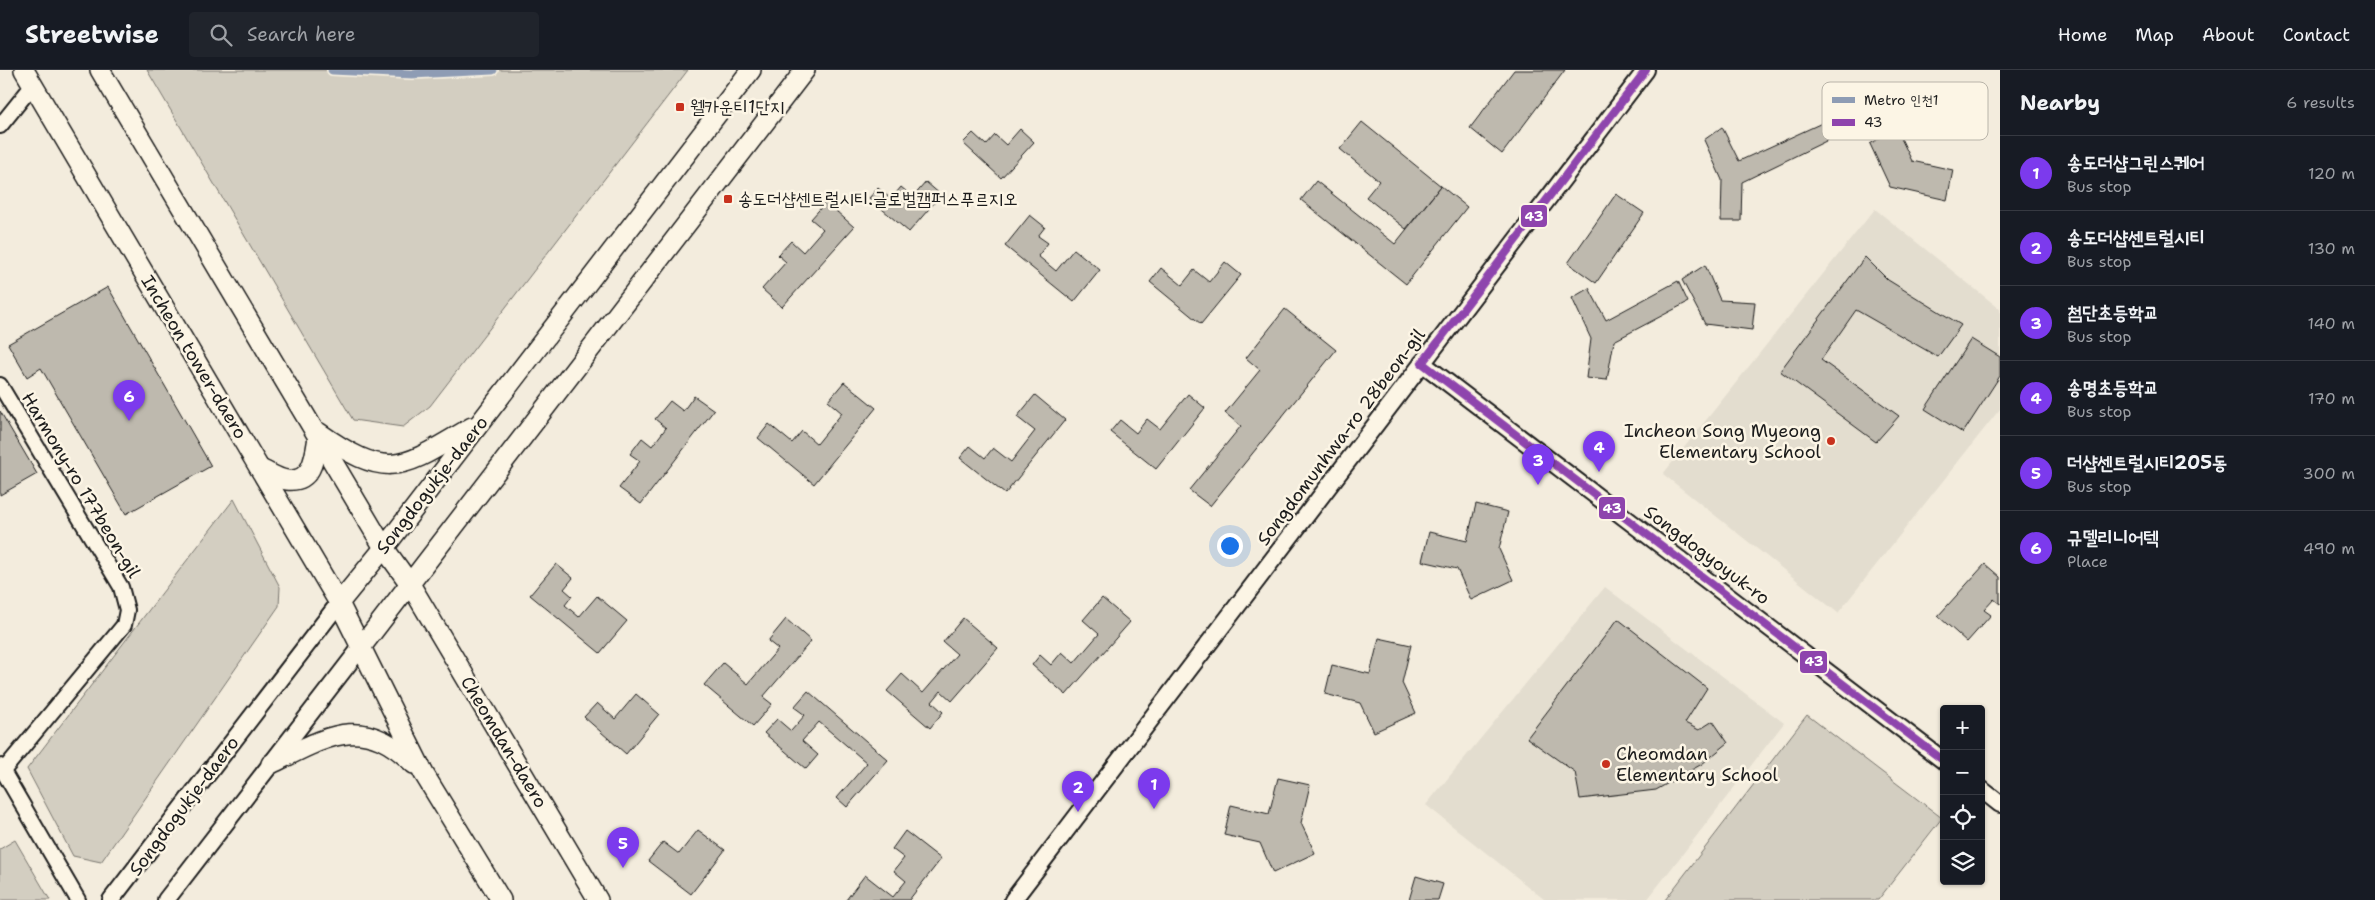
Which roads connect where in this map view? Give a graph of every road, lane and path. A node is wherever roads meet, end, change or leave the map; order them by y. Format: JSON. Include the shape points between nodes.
{"nodes":[{"id":1,"x":100,"y":70,"type":"edge"},
{"id":2,"x":750,"y":70,"type":"edge"},
{"id":3,"x":805,"y":70,"type":"edge"},
{"id":4,"x":1646,"y":70,"type":"edge"},
{"id":5,"x":29,"y":77,"type":"edge"},
{"id":6,"x":0,"y":126,"type":"edge"},
{"id":7,"x":1422,"y":363,"type":"junction"},
{"id":8,"x":0,"y":385,"type":"edge"},
{"id":9,"x":480,"y":423,"type":"junction"},
{"id":10,"x":316,"y":433,"type":"junction"},
{"id":11,"x":260,"y":469,"type":"junction"},
{"id":12,"x":384,"y":548,"type":"junction"},
{"id":13,"x":410,"y":584,"type":"junction"},
{"id":14,"x":340,"y":603,"type":"junction"},
{"id":15,"x":362,"y":646,"type":"junction"},
{"id":16,"x":1940,"y":758,"type":"edge"},
{"id":17,"x":271,"y":764,"type":"junction"},
{"id":18,"x":2,"y":769,"type":"edge"},
{"id":19,"x":424,"y":774,"type":"junction"},
{"id":20,"x":1985,"y":792,"type":"edge"},
{"id":21,"x":2000,"y":804,"type":"edge"},
{"id":22,"x":78,"y":900,"type":"edge"},
{"id":23,"x":111,"y":900,"type":"edge"},
{"id":24,"x":166,"y":900,"type":"edge"},
{"id":25,"x":501,"y":900,"type":"edge"},
{"id":26,"x":598,"y":900,"type":"edge"},
{"id":27,"x":1013,"y":900,"type":"edge"}],
"edges":[{"from":1,"to":10,"type":"main road"},
{"from":2,"to":9,"type":"main road","name":"Songdogukje-daero"},
{"from":3,"to":13,"type":"main road"},
{"from":4,"to":7,"type":"street","name":"Songdomunhwa-ro 28beon-gil"},
{"from":5,"to":6,"type":"street"},
{"from":5,"to":11,"type":"main road","name":"Incheon tower-daero"},
{"from":7,"to":16,"type":"street","name":"Songdogyoyuk-ro"},
{"from":7,"to":27,"type":"street","name":"Songdomunhwa-ro 28beon-gil"},
{"from":8,"to":18,"type":"street","name":"Harmony-ro 177beon-gil","via":[[122,587],[127,610],[124,625]]},
{"from":9,"to":10,"type":"main road","via":[[415,460],[395,465],[373,463]]},
{"from":9,"to":12,"type":"main road","name":"Songdogukje-daero"},
{"from":10,"to":11,"type":"main road","via":[[313,467],[303,477],[287,480]]},
{"from":10,"to":12,"type":"main road"},
{"from":11,"to":14,"type":"main road","name":"Incheon tower-daero"},
{"from":12,"to":13,"type":"main road"},
{"from":12,"to":14,"type":"main road","name":"Songdogukje-daero"},
{"from":13,"to":15,"type":"main road"},
{"from":13,"to":26,"type":"main road","name":"Cheomdan-daero"},
{"from":14,"to":15,"type":"main road","name":"Incheon tower-daero"},
{"from":14,"to":23,"type":"street","name":"Songdogukje-daero"},
{"from":15,"to":17,"type":"street"},
{"from":15,"to":19,"type":"main road"},
{"from":17,"to":19,"type":"main road","via":[[324,738],[353,733],[376,737],[398,748]]},
{"from":17,"to":24,"type":"street"},
{"from":18,"to":22,"type":"street"},
{"from":19,"to":25,"type":"main road"},
{"from":20,"to":21,"type":"street"}]}
